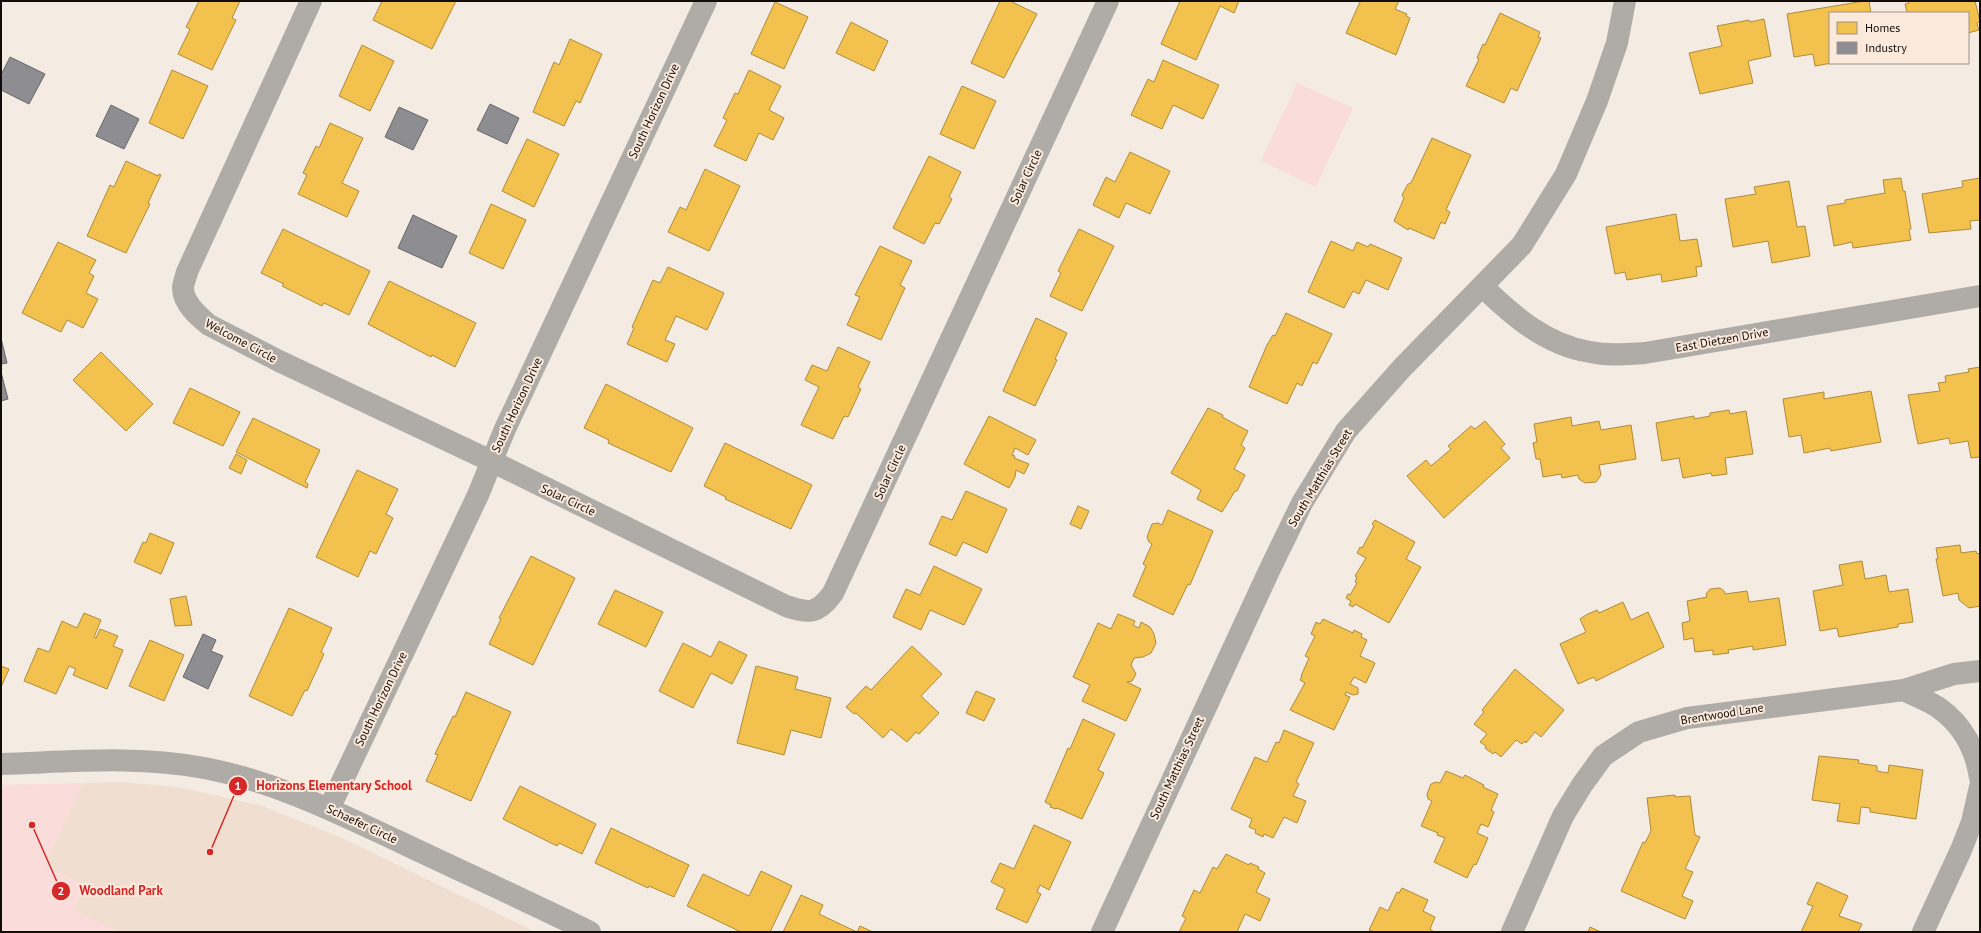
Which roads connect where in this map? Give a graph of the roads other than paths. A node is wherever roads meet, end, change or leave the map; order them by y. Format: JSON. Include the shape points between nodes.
{"nodes":[{"id":1,"x":311,"y":1,"type":"edge"},
{"id":2,"x":706,"y":1,"type":"edge"},
{"id":3,"x":1108,"y":1,"type":"edge"},
{"id":4,"x":1625,"y":1,"type":"edge"},
{"id":5,"x":1482,"y":286,"type":"junction"},
{"id":6,"x":1980,"y":296,"type":"edge"},
{"id":7,"x":491,"y":461,"type":"junction"},
{"id":8,"x":1980,"y":671,"type":"edge"},
{"id":9,"x":1904,"y":690,"type":"junction"},
{"id":10,"x":1,"y":764,"type":"edge"},
{"id":11,"x":1980,"y":778,"type":"edge"},
{"id":12,"x":1980,"y":787,"type":"edge"},
{"id":13,"x":329,"y":809,"type":"junction"},
{"id":14,"x":590,"y":932,"type":"edge"},
{"id":15,"x":1102,"y":932,"type":"edge"},
{"id":16,"x":1512,"y":932,"type":"edge"},
{"id":17,"x":1923,"y":932,"type":"edge"}],
"edges":[{"from":1,"to":7,"type":"street","name":"Welcome Circle","via":[[194,255],[183,288],[189,304],[199,317],[216,329]]},
{"from":2,"to":7,"type":"street","name":"South Horizon Drive"},
{"from":3,"to":7,"type":"street","name":"Solar Circle","via":[[877,501],[833,593],[825,604],[815,611],[786,606]]},
{"from":4,"to":5,"type":"street","name":"South Matthias Street","via":[[1617,43],[1597,101],[1566,174],[1522,245]]},
{"from":5,"to":6,"type":"street","name":"East Dietzen Drive","via":[[1505,309],[1533,330],[1560,343],[1590,352],[1614,354],[1645,353]]},
{"from":5,"to":15,"type":"street","name":"South Matthias Street","via":[[1402,368],[1346,431],[1302,503]]},
{"from":7,"to":13,"type":"street","name":"South Horizon Drive","via":[[478,495]]},
{"from":8,"to":9,"type":"street","name":"Brentwood Lane","via":[[1954,674]]},
{"from":9,"to":11,"type":"street","via":[[1939,708],[1959,726],[1970,743]]},
{"from":9,"to":16,"type":"street","name":"Brentwood Lane","via":[[1687,718],[1639,732],[1603,756],[1582,785],[1563,816]]},
{"from":10,"to":13,"type":"street","name":"Schaefer Circle","via":[[125,761],[203,767],[267,783]]},
{"from":12,"to":17,"type":"street","via":[[1969,829]]},
{"from":13,"to":14,"type":"street","name":"Schaefer Circle"}]}
